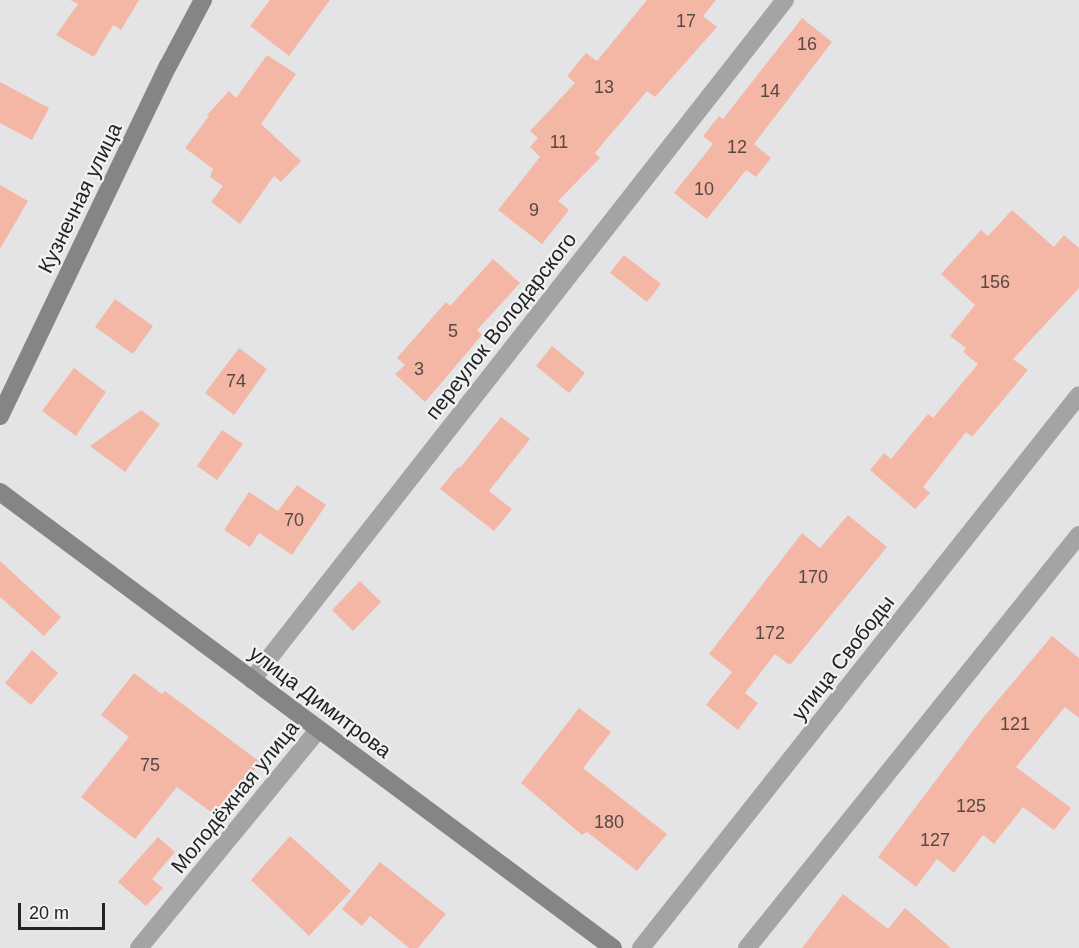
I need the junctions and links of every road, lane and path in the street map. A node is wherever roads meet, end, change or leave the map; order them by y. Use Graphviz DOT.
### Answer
graph roads {
  1 [pos="203,0"];
  2 [pos="786,0"];
  3 [pos="1079,395"];
  4 [pos="0,416"];
  5 [pos="0,492"];
  6 [pos="1079,535"];
  7 [pos="252,680"];
  8 [pos="319,729"];
  9 [pos="139,948"];
  10 [pos="613,948"];
  11 [pos="641,948"];
  12 [pos="747,948"];
  1 -- 4 [label="main road, Кузнечная улица"];
  2 -- 7 [label="street, переулок Володарского"];
  3 -- 11 [label="street, улица Свободы"];
  5 -- 7 [label="main road, улица Димитрова"];
  6 -- 12 [label="street"];
  7 -- 8 [label="main road, улица Димитрова"];
  8 -- 9 [label="street, Молодёжная улица"];
  8 -- 10 [label="main road, улица Димитрова"];
}
